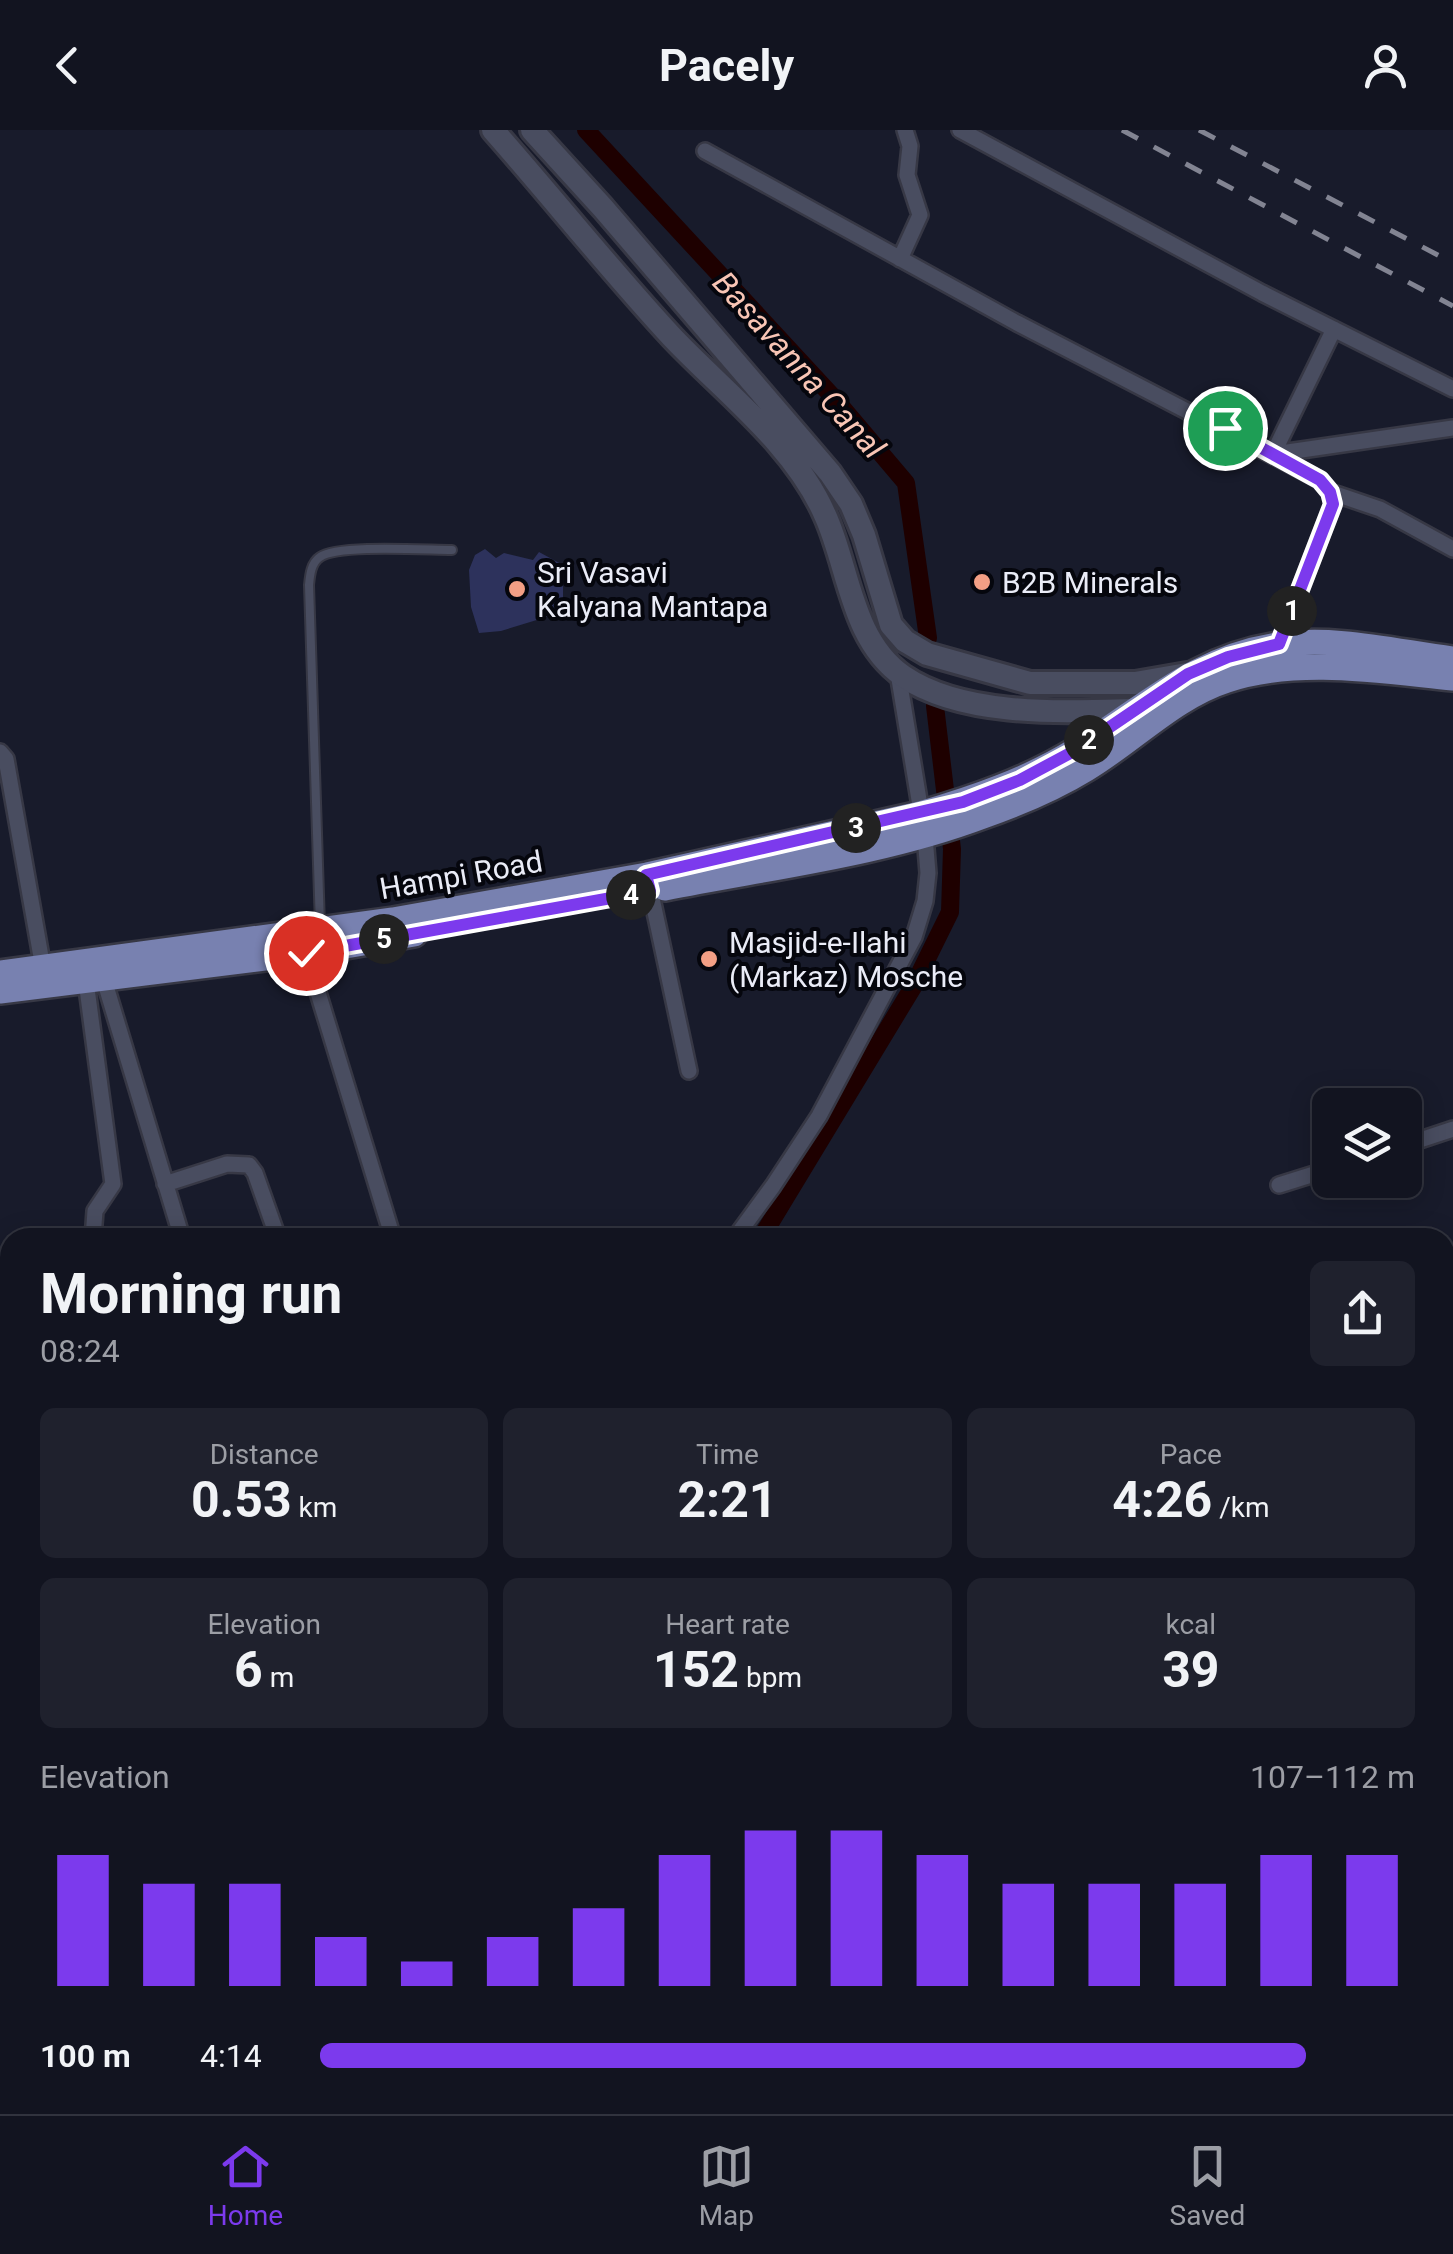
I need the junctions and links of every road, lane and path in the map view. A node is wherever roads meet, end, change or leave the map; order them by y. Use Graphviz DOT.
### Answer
graph roads {
  1 [pos="493,130"];
  2 [pos="532,130"];
  3 [pos="906,130"];
  4 [pos="960,130"];
  5 [pos="705,151"];
  6 [pos="900,258"];
  7 [pos="1334,329"];
  8 [pos="1453,389"];
  9 [pos="1453,428"];
  10 [pos="1273,454"];
  11 [pos="1330,492"];
  12 [pos="1453,549"];
  13 [pos="452,550"];
  14 [pos="1279,644"];
  15 [pos="1453,660"];
  16 [pos="898,673"];
  17 [pos="1188,674"];
  18 [pos="1453,678"];
  19 [pos="1133,710"];
  20 [pos="0,752"];
  21 [pos="965,812"];
  22 [pos="928,824"];
  23 [pos="648,883"];
  24 [pos="309,939"];
  25 [pos="42,968"];
  26 [pos="0,973"];
  27 [pos="96,974"];
  28 [pos="0,990"];
  29 [pos="690,1071"];
  30 [pos="1453,1129"];
  31 [pos="1422,1139"];
  32 [pos="1312,1175"];
  33 [pos="165,1184"];
  34 [pos="1279,1186"];
  35 [pos="94,1228"];
  36 [pos="179,1228"];
  37 [pos="274,1228"];
  38 [pos="390,1228"];
  39 [pos="742,1228"];
  1 -- 16 [label="main road"];
  2 -- 17 [label="main road"];
  3 -- 6 [label="street"];
  4 -- 7 [label="street"];
  5 -- 6 [label="street"];
  6 -- 10 [label="street"];
  7 -- 8 [label="street"];
  7 -- 10 [label="street"];
  9 -- 10 [label="street"];
  10 -- 11 [label="street"];
  11 -- 12 [label="street"];
  11 -- 14 [label="street"];
  13 -- 24 [label="lane"];
  14 -- 15 [label="main road"];
  14 -- 17 [label="main road"];
  16 -- 19 [label="main road"];
  16 -- 22 [label="street"];
  17 -- 19 [label="main road"];
  18 -- 21 [label="main road"];
  19 -- 21 [label="main road"];
  20 -- 25 [label="street"];
  21 -- 22 [label="main road, Hampi Road"];
  22 -- 23 [label="main road, Hampi Road"];
  22 -- 39 [label="street"];
  23 -- 24 [label="main road, Hampi Road"];
  23 -- 29 [label="street"];
  24 -- 27 [label="main road, Hampi Road"];
  24 -- 38 [label="street"];
  25 -- 26 [label="main road, Hampi Road"];
  25 -- 27 [label="main road, Hampi Road"];
  27 -- 28 [label="main road"];
  27 -- 33 [label="street"];
  27 -- 35 [label="street"];
  30 -- 31 [label="street"];
  32 -- 34 [label="street"];
  33 -- 36 [label="street"];
  33 -- 37 [label="street"];
}
